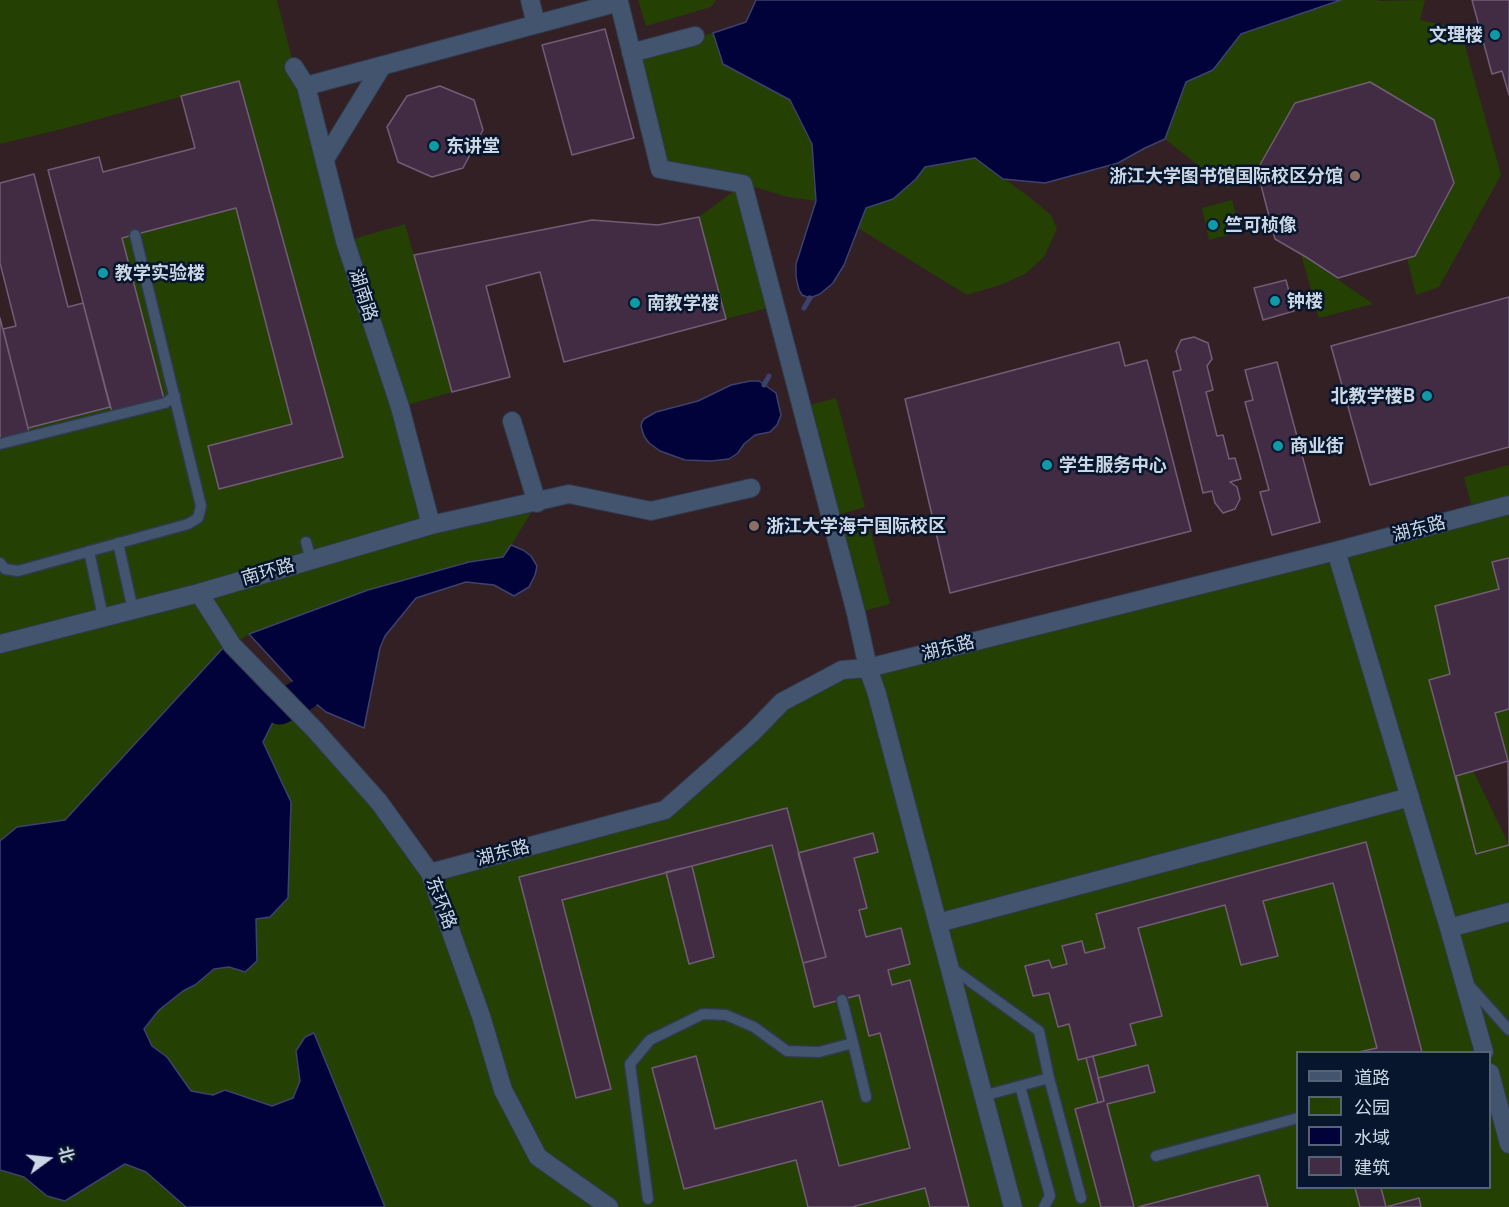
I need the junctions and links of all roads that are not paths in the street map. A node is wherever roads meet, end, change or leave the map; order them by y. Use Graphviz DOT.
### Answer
graph roads {
  1 [pos="530,0"];
  2 [pos="536,24"];
  3 [pos="695,36"];
  4 [pos="631,53"];
  5 [pos="382,66"];
  6 [pos="294,67"];
  7 [pos="306,86"];
  8 [pos="325,159"];
  9 [pos="135,235"];
  10 [pos="175,396"];
  11 [pos="512,421"];
  12 [pos="0,444"];
  13 [pos="751,488"];
  14 [pos="537,502"];
  15 [pos="1509,505"];
  16 [pos="431,525"];
  17 [pos="306,542"];
  18 [pos="118,543"];
  19 [pos="89,551"];
  20 [pos="1336,551"];
  21 [pos="311,560"];
  22 [pos="0,563"];
  23 [pos="199,593"];
  24 [pos="133,610"];
  25 [pos="103,617"];
  26 [pos="0,644"];
  27 [pos="868,668"];
  28 [pos="1410,797"];
  29 [pos="430,873"];
  30 [pos="1509,912"];
  31 [pos="938,923"];
  32 [pos="1449,928"];
  33 [pos="950,967"];
  34 [pos="1463,978"];
  35 [pos="842,1000"];
  36 [pos="1509,1030"];
  37 [pos="853,1043"];
  38 [pos="1483,1051"];
  39 [pos="1491,1076"];
  40 [pos="1049,1078"];
  41 [pos="1020,1086"];
  42 [pos="984,1096"];
  43 [pos="866,1098"];
  44 [pos="1505,1111"];
  45 [pos="1296,1119"];
  46 [pos="1509,1143"];
  47 [pos="1156,1156"];
  48 [pos="1081,1198"];
  49 [pos="648,1199"];
  50 [pos="609,1207"];
  51 [pos="1013,1207"];
  52 [pos="1044,1207"];
  1 -- 2 [label="street"];
  2 -- 4 [label="street"];
  2 -- 5 [label="street"];
  3 -- 4 [label="street"];
  4 -- 27 [label="street"];
  5 -- 7 [label="street"];
  5 -- 8 [label="street"];
  6 -- 7 [label="street, 湖南路"];
  7 -- 8 [label="street, 湖南路"];
  8 -- 16 [label="street, 湖南路"];
  9 -- 10 [label="lane"];
  10 -- 12 [label="lane"];
  10 -- 18 [label="lane"];
  11 -- 14 [label="street"];
  13 -- 14 [label="street, 南环路"];
  14 -- 16 [label="street, 南环路"];
  15 -- 20 [label="street, 湖东路"];
  16 -- 21 [label="street, 南环路"];
  17 -- 21 [label="lane"];
  18 -- 19 [label="lane"];
  18 -- 24 [label="lane"];
  19 -- 22 [label="lane"];
  19 -- 25 [label="lane"];
  20 -- 27 [label="street, 湖东路"];
  20 -- 28 [label="street"];
  21 -- 23 [label="street, 南环路"];
  23 -- 24 [label="street, 南环路"];
  23 -- 29 [label="street, 东环路"];
  24 -- 25 [label="street, 南环路"];
  25 -- 26 [label="street, 南环路"];
  27 -- 29 [label="street, 湖东路"];
  27 -- 31 [label="street"];
  28 -- 31 [label="street"];
  28 -- 32 [label="street"];
  29 -- 50 [label="street, 东环路"];
  30 -- 32 [label="street"];
  31 -- 33 [label="street"];
  32 -- 34 [label="street"];
  33 -- 40 [label="lane"];
  33 -- 42 [label="street"];
  34 -- 36 [label="lane"];
  34 -- 38 [label="street"];
  35 -- 37 [label="lane"];
  37 -- 43 [label="lane"];
  37 -- 49 [label="lane"];
  39 -- 44 [label="street"];
  40 -- 41 [label="lane"];
  40 -- 48 [label="lane"];
  41 -- 42 [label="lane"];
  41 -- 52 [label="lane"];
  42 -- 51 [label="street"];
  44 -- 46 [label="street"];
  45 -- 47 [label="lane"];
}
